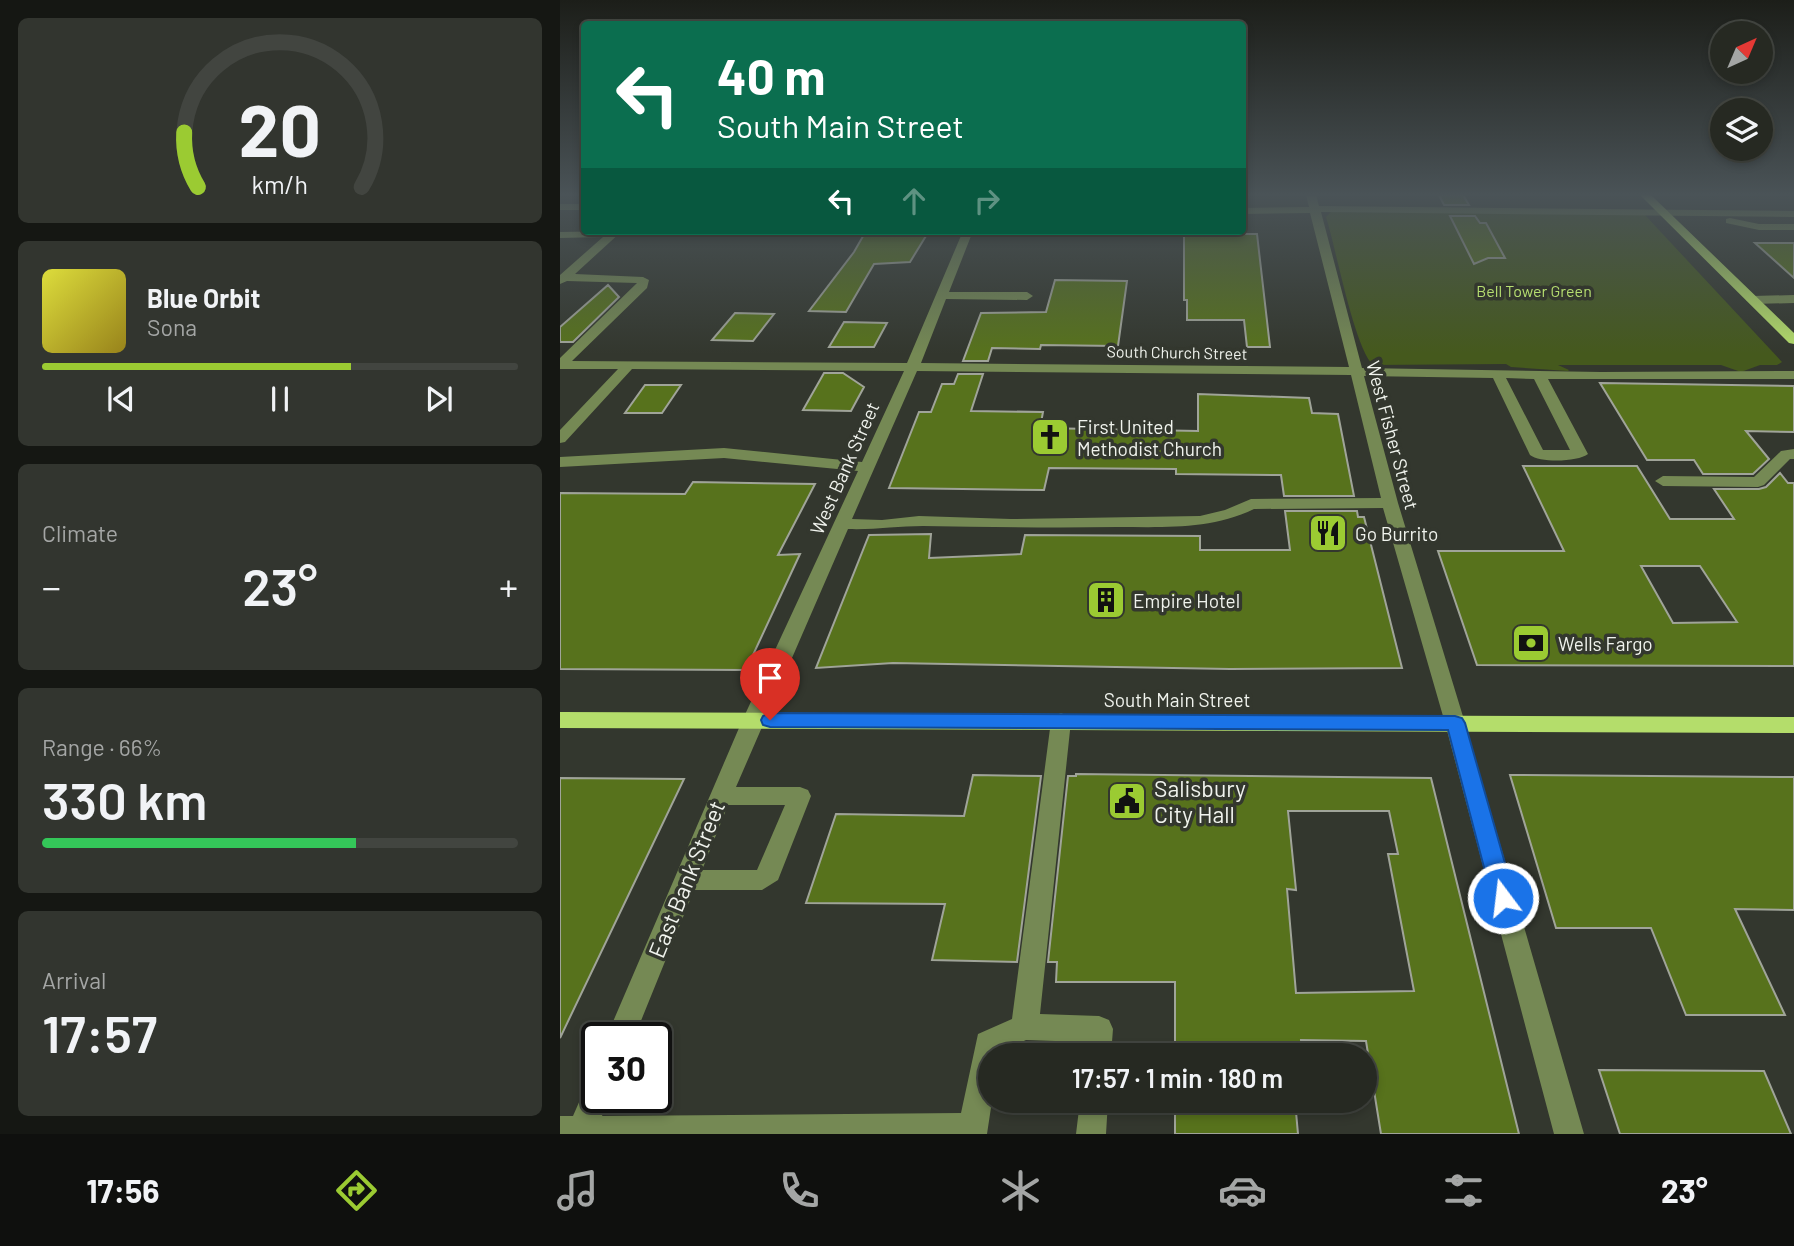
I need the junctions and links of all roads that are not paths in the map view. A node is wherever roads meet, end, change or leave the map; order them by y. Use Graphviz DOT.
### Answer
graph roads {
  1 [pos="598,248"];
  2 [pos="961,248"];
  3 [pos="1324,248"];
  4 [pos="1698,248"];
  5 [pos="562,279"];
  6 [pos="942,295"];
  7 [pos="1027,296"];
  8 [pos="1794,299"];
  9 [pos="1752,300"];
  10 [pos="1794,340"];
  11 [pos="560,365"];
  12 [pos="628,366"];
  13 [pos="912,368"];
  14 [pos="1356,372"];
  15 [pos="1498,375"];
  16 [pos="1538,375"];
  17 [pos="1794,375"];
  18 [pos="560,439"];
  19 [pos="1794,454"];
  20 [pos="560,462"];
  21 [pos="867,467"];
  22 [pos="1663,481"];
  23 [pos="1390,503"];
  24 [pos="841,524"];
  25 [pos="560,720"];
  26 [pos="752,720"];
  27 [pos="1061,722"];
  28 [pos="1455,723"];
  29 [pos="1794,725"];
  30 [pos="720,796"];
  31 [pos="685,880"];
  32 [pos="627,1022"];
  33 [pos="1025,1027"];
  34 [pos="1098,1043"];
  35 [pos="586,1113"];
  36 [pos="1093,1113"];
  37 [pos="973,1131"];
  38 [pos="574,1132"];
  39 [pos="1091,1134"];
  40 [pos="1569,1134"];
  1 -- 5 [label="street"];
  2 -- 6 [label="street, West Bank Street"];
  3 -- 14 [label="street, West Fisher Street"];
  4 -- 9 [label="main road"];
  5 -- 11 [label="street"];
  6 -- 7 [label="street"];
  6 -- 13 [label="street, West Bank Street"];
  8 -- 9 [label="street"];
  9 -- 10 [label="main road"];
  11 -- 12 [label="street, South Church Street"];
  12 -- 13 [label="street, South Church Street"];
  12 -- 18 [label="street"];
  13 -- 14 [label="street, South Church Street"];
  13 -- 21 [label="street, West Bank Street"];
  14 -- 15 [label="street, South Church Street"];
  14 -- 23 [label="street, West Fisher Street"];
  15 -- 16 [label="street, South Church Street"];
  15 -- 16 [label="street"];
  16 -- 17 [label="street, South Church Street"];
  19 -- 22 [label="street"];
  20 -- 21 [label="street"];
  21 -- 24 [label="street, West Bank Street"];
  23 -- 24 [label="street"];
  23 -- 28 [label="street, West Fisher Street"];
  24 -- 26 [label="street, West Bank Street"];
  25 -- 26 [label="main road, South Main Street"];
  26 -- 27 [label="main road, South Main Street"];
  26 -- 30 [label="street, East Bank Street"];
  27 -- 28 [label="main road, South Main Street"];
  27 -- 33 [label="street"];
  28 -- 29 [label="main road, South Main Street"];
  28 -- 40 [label="street, West Fisher Street"];
  30 -- 31 [label="street, East Bank Street"];
  30 -- 31 [label="street"];
  31 -- 32 [label="street, East Bank Street"];
  33 -- 34 [label="street"];
  33 -- 37 [label="street"];
  35 -- 38 [label="street"];
  36 -- 39 [label="street"];
  37 -- 38 [label="street"];
}
